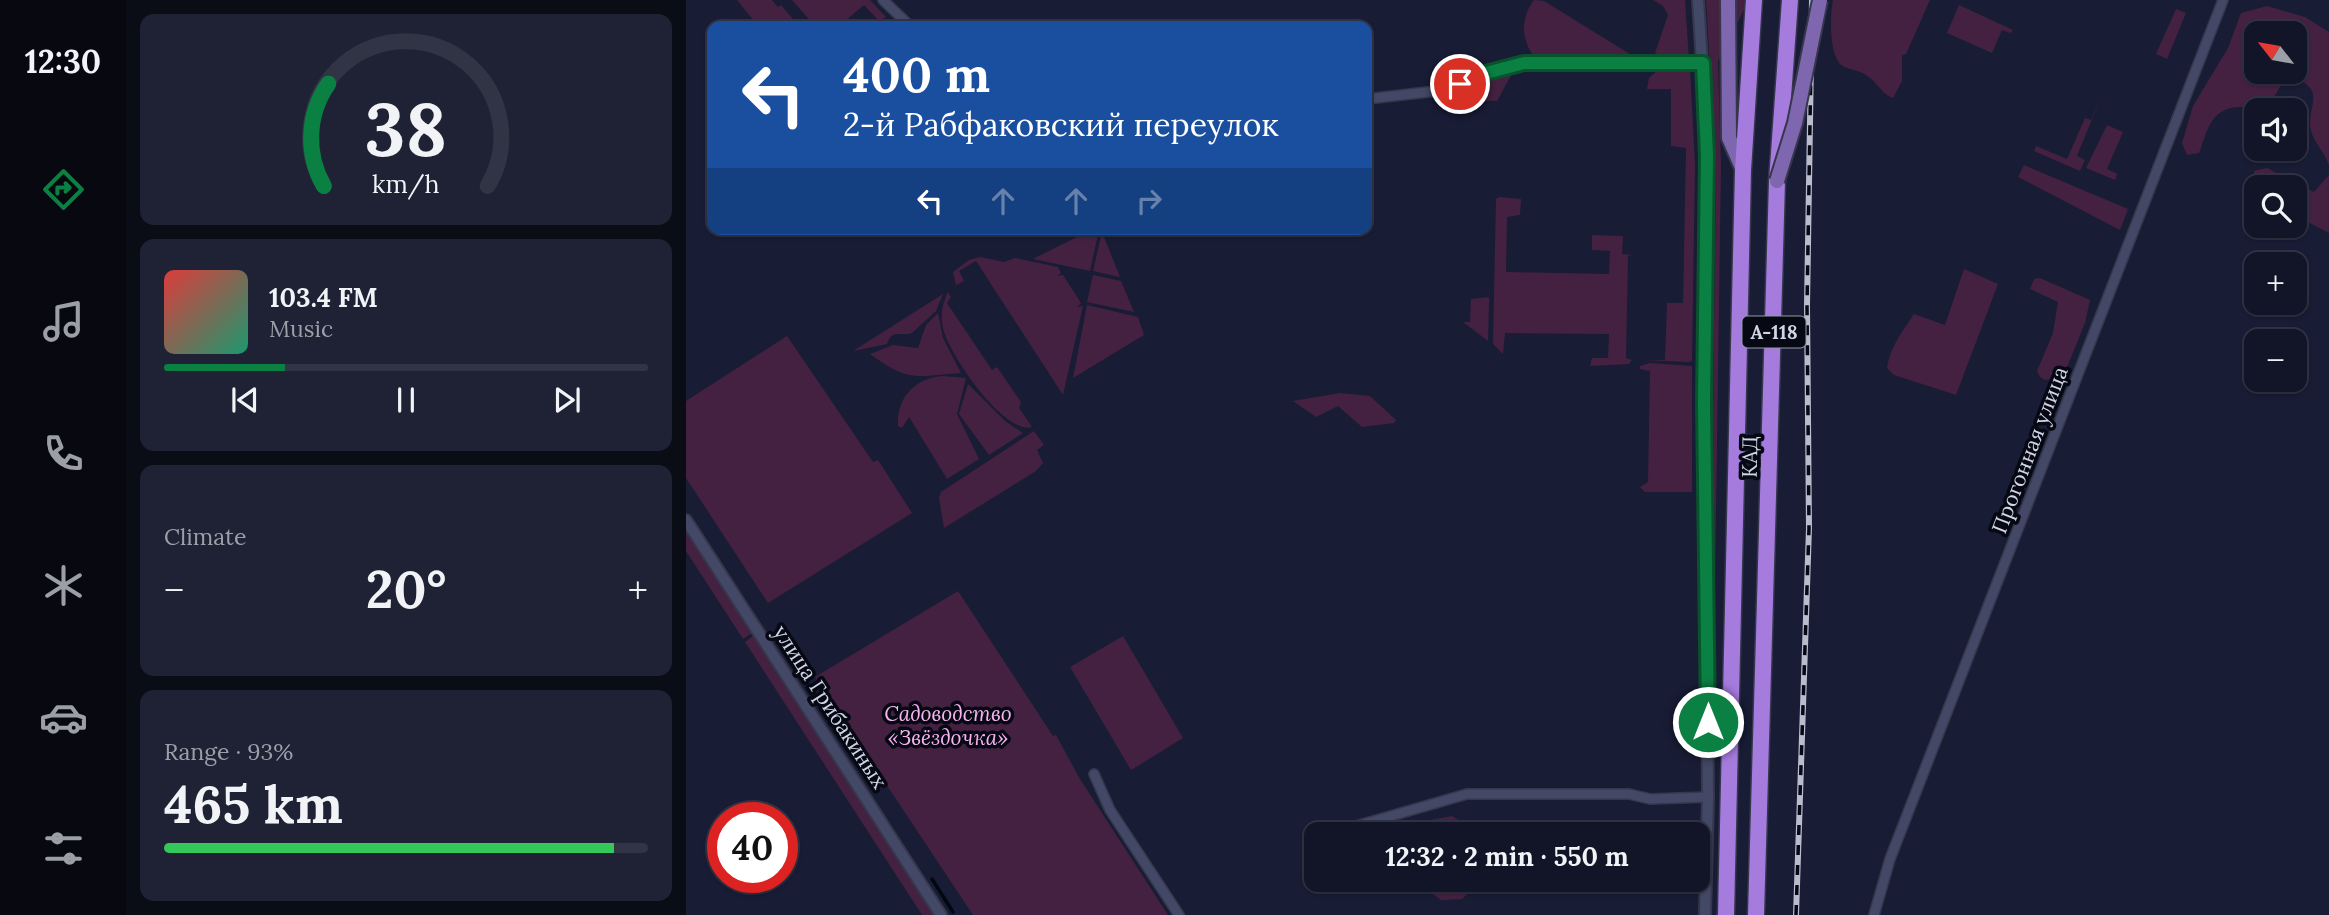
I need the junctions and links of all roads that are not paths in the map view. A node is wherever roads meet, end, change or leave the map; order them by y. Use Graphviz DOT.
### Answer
graph roads {
  1 [pos="883,0"];
  2 [pos="1698,0"];
  3 [pos="1728,0"];
  4 [pos="1754,0"];
  5 [pos="1790,0"];
  6 [pos="1820,0"];
  7 [pos="2222,0"];
  8 [pos="905,21"];
  9 [pos="1703,63"];
  10 [pos="1372,98"];
  11 [pos="1743,170"];
  12 [pos="1777,181"];
  13 [pos="686,520"];
  14 [pos="1094,774"];
  15 [pos="1708,797"];
  16 [pos="1370,822"];
  17 [pos="941,915"];
  18 [pos="1179,915"];
  19 [pos="1705,915"];
  20 [pos="1726,915"];
  21 [pos="1756,915"];
  22 [pos="1874,915"];
  1 -- 8 [label="street"];
  2 -- 9 [label="street"];
  3 -- 11 [label="main road"];
  4 -- 11 [label="highway, КАД / А-118"];
  5 -- 12 [label="highway, КАД / А-118, bridge"];
  6 -- 12 [label="main road, bridge"];
  7 -- 22 [label="street, Прогонная улица"];
  9 -- 10 [label="street"];
  9 -- 15 [label="street"];
  11 -- 20 [label="highway, КАД / А-118"];
  12 -- 21 [label="highway, КАД / А-118"];
  13 -- 17 [label="street, улица Грибакиных"];
  14 -- 18 [label="street"];
  15 -- 16 [label="street"];
  15 -- 19 [label="street"];
}
